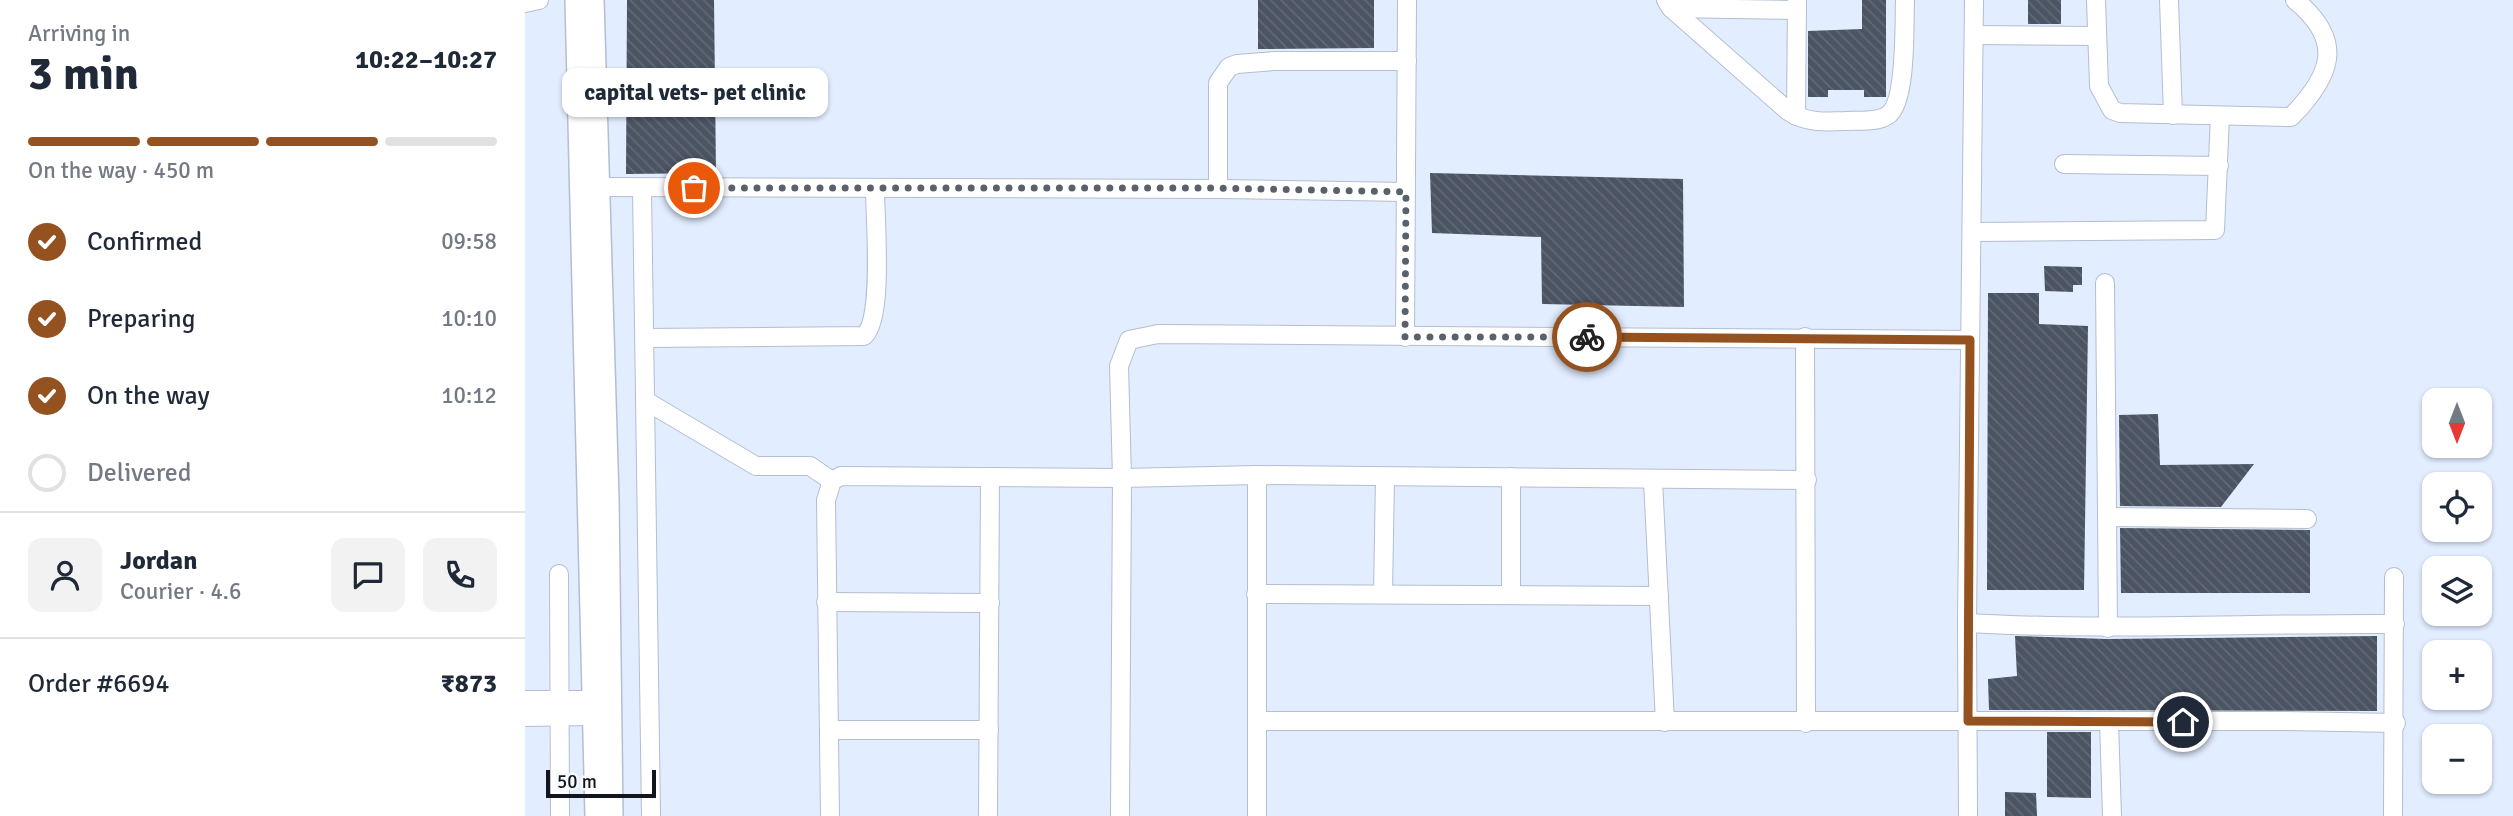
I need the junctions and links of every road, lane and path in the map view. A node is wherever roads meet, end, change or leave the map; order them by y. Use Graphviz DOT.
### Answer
graph roads {
  1 [pos="539,0"];
  2 [pos="576,0"];
  3 [pos="593,0"];
  4 [pos="1407,0"];
  5 [pos="1905,0"];
  6 [pos="1974,0"];
  7 [pos="2096,0"];
  8 [pos="2169,0"];
  9 [pos="2295,0"];
  10 [pos="525,3"];
  11 [pos="1669,4"];
  12 [pos="1797,5"];
  13 [pos="1974,35"];
  14 [pos="2097,36"];
  15 [pos="1407,61"];
  16 [pos="2173,115"];
  17 [pos="1796,116"];
  18 [pos="2220,116"];
  19 [pos="2064,164"];
  20 [pos="2219,166"];
  21 [pos="598,187"];
  22 [pos="642,188"];
  23 [pos="875,188"];
  24 [pos="1217,188"];
  25 [pos="1406,192"];
  26 [pos="1972,232"];
  27 [pos="2105,283"];
  28 [pos="1405,337"];
  29 [pos="1805,337"];
  30 [pos="645,338"];
  31 [pos="1970,340"];
  32 [pos="646,401"];
  33 [pos="1257,475"];
  34 [pos="990,477"];
  35 [pos="1385,477"];
  36 [pos="1511,477"];
  37 [pos="1122,478"];
  38 [pos="1653,480"];
  39 [pos="1807,480"];
  40 [pos="832,481"];
  41 [pos="2107,517"];
  42 [pos="2307,519"];
  43 [pos="559,574"];
  44 [pos="2394,577"];
  45 [pos="1256,594"];
  46 [pos="1383,594"];
  47 [pos="1511,595"];
  48 [pos="1659,596"];
  49 [pos="826,602"];
  50 [pos="990,603"];
  51 [pos="1966,623"];
  52 [pos="2395,624"];
  53 [pos="2108,628"];
  54 [pos="525,700"];
  55 [pos="593,708"];
  56 [pos="559,709"];
  57 [pos="525,717"];
  58 [pos="1257,721"];
  59 [pos="1968,721"];
  60 [pos="1665,722"];
  61 [pos="2109,722"];
  62 [pos="1806,723"];
  63 [pos="2396,723"];
  64 [pos="830,730"];
  65 [pos="989,730"];
  66 [pos="560,816"];
  67 [pos="596,816"];
  68 [pos="612,816"];
  69 [pos="651,816"];
  70 [pos="830,816"];
  71 [pos="988,816"];
  72 [pos="1120,816"];
  73 [pos="1257,816"];
  74 [pos="1968,816"];
  75 [pos="2112,816"];
  76 [pos="2393,816"];
  1 -- 10 [label="street"];
  2 -- 55 [label="street"];
  3 -- 21 [label="street"];
  4 -- 15 [label="street"];
  5 -- 17 [label="street"];
  6 -- 13 [label="street"];
  7 -- 14 [label="street"];
  8 -- 16 [label="street"];
  9 -- 18 [label="street"];
  11 -- 12 [label="street"];
  11 -- 17 [label="street"];
  12 -- 17 [label="street"];
  13 -- 14 [label="street"];
  13 -- 26 [label="street"];
  14 -- 16 [label="street"];
  15 -- 24 [label="street"];
  15 -- 25 [label="street"];
  16 -- 18 [label="street"];
  18 -- 20 [label="street"];
  19 -- 20 [label="street"];
  20 -- 26 [label="street"];
  21 -- 22 [label="street"];
  21 -- 68 [label="street"];
  22 -- 23 [label="street"];
  22 -- 30 [label="street"];
  23 -- 24 [label="street"];
  23 -- 30 [label="street"];
  24 -- 25 [label="street"];
  25 -- 28 [label="street"];
  26 -- 31 [label="street"];
  27 -- 41 [label="street"];
  28 -- 29 [label="street"];
  28 -- 37 [label="street"];
  29 -- 31 [label="street"];
  29 -- 39 [label="street"];
  30 -- 32 [label="street"];
  31 -- 51 [label="street"];
  32 -- 40 [label="street"];
  32 -- 69 [label="street"];
  33 -- 35 [label="street"];
  33 -- 37 [label="street"];
  33 -- 45 [label="street"];
  34 -- 37 [label="street"];
  34 -- 40 [label="street"];
  34 -- 50 [label="street"];
  35 -- 36 [label="street"];
  35 -- 46 [label="street"];
  36 -- 38 [label="street"];
  36 -- 47 [label="street"];
  37 -- 72 [label="street"];
  38 -- 39 [label="street"];
  38 -- 48 [label="street"];
  39 -- 62 [label="street"];
  40 -- 49 [label="street"];
  41 -- 42 [label="street"];
  41 -- 53 [label="street"];
  43 -- 56 [label="street"];
  44 -- 52 [label="street"];
  45 -- 46 [label="street"];
  45 -- 58 [label="street"];
  46 -- 47 [label="street"];
  47 -- 48 [label="street"];
  48 -- 60 [label="street"];
  49 -- 50 [label="street"];
  49 -- 64 [label="street"];
  50 -- 65 [label="street"];
  51 -- 53 [label="street"];
  51 -- 59 [label="street"];
  52 -- 53 [label="street"];
  52 -- 63 [label="street"];
  54 -- 56 [label="street"];
  55 -- 56 [label="street"];
  55 -- 67 [label="street"];
  56 -- 57 [label="street"];
  56 -- 66 [label="street"];
  58 -- 60 [label="street"];
  58 -- 73 [label="street"];
  59 -- 61 [label="street"];
  59 -- 62 [label="street"];
  59 -- 74 [label="street"];
  60 -- 62 [label="street"];
  61 -- 63 [label="street"];
  61 -- 75 [label="street"];
  63 -- 76 [label="street"];
  64 -- 65 [label="street"];
  64 -- 70 [label="street"];
  65 -- 71 [label="street"];
}
